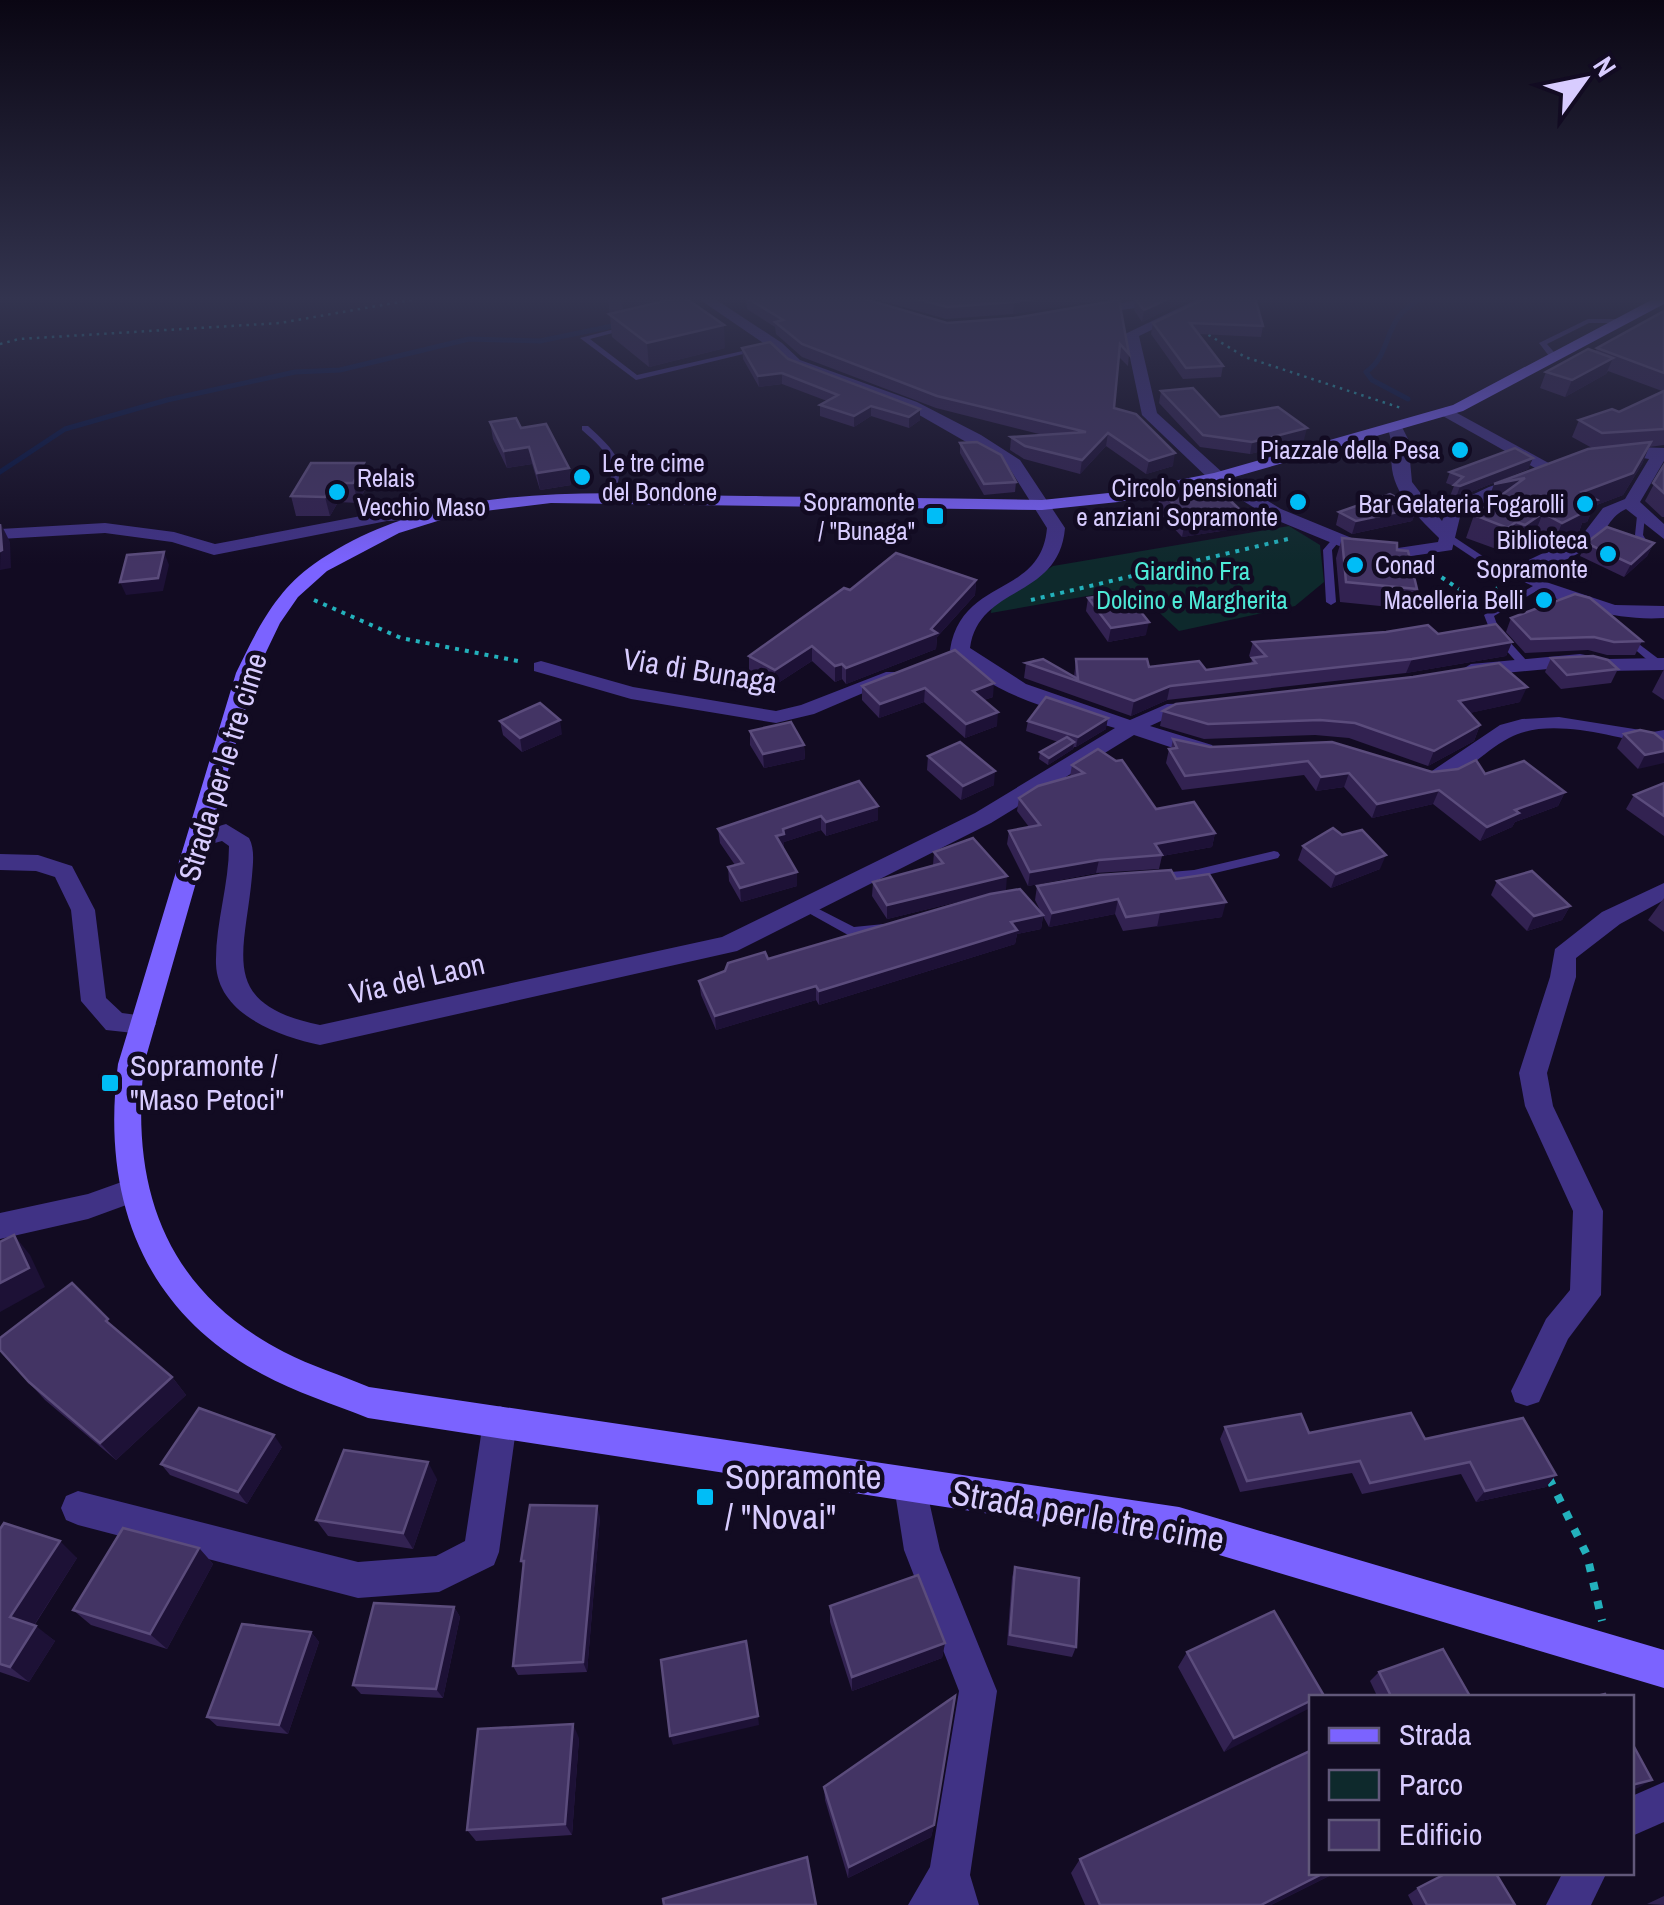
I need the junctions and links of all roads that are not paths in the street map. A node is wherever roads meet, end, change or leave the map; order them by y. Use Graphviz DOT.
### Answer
graph roads {
  1 [pos="850,386"];
  2 [pos="1144,386"];
  3 [pos="1499,386"];
  4 [pos="1446,412"];
  5 [pos="585,428"];
  6 [pos="1395,428"];
  7 [pos="1661,455"];
  8 [pos="1594,461"];
  9 [pos="1216,478"];
  10 [pos="608,498"];
  11 [pos="1042,505"];
  12 [pos="1636,509"];
  13 [pos="436,515"];
  14 [pos="0,534"];
  15 [pos="1664,534"];
  16 [pos="1334,537"];
  17 [pos="1448,537"];
  18 [pos="1647,548"];
  19 [pos="1514,574"];
  20 [pos="1540,586"];
  21 [pos="1331,602"];
  22 [pos="1587,605"];
  23 [pos="1664,612"];
  24 [pos="1522,663"];
  25 [pos="1660,663"];
  26 [pos="541,667"];
  27 [pos="908,670"];
  28 [pos="1448,674"];
  29 [pos="1223,704"];
  30 [pos="1132,727"];
  31 [pos="1664,736"];
  32 [pos="1222,750"];
  33 [pos="1414,776"];
  34 [pos="200,839"];
  35 [pos="1274,854"];
  36 [pos="0,862"];
  37 [pos="1136,878"];
  38 [pos="1664,891"];
  39 [pos="809,908"];
  40 [pos="897,926"];
  41 [pos="142,1024"];
  42 [pos="130,1191"];
  43 [pos="0,1226"];
  44 [pos="1527,1391"];
  45 [pos="500,1422"];
  46 [pos="912,1486"];
  47 [pos="78,1508"];
  48 [pos="1664,1669"];
  49 [pos="1664,1802"];
  50 [pos="1634,1815"];
  51 [pos="1585,1875"];
  52 [pos="946,1895"];
  53 [pos="1568,1905"];
  1 -- 11 [label="street"];
  2 -- 9 [label="street"];
  3 -- 4 [label="main road, Strada per le tre cime"];
  4 -- 6 [label="main road, Strada per le tre cime"];
  4 -- 17 [label="street"];
  5 -- 10 [label="lane"];
  6 -- 9 [label="main road, Strada per le tre cime"];
  6 -- 17 [label="street"];
  7 -- 8 [label="street"];
  7 -- 12 [label="street"];
  9 -- 11 [label="main road, Strada per le tre cime"];
  9 -- 16 [label="street"];
  10 -- 11 [label="main road, Strada per le tre cime"];
  10 -- 13 [label="main road, Strada per le tre cime"];
  11 -- 30 [label="street"];
  12 -- 15 [label="street"];
  12 -- 18 [label="lane"];
  12 -- 19 [label="street"];
  13 -- 14 [label="street"];
  13 -- 34 [label="main road, Strada per le tre cime"];
  16 -- 17 [label="street"];
  16 -- 21 [label="lane"];
  17 -- 19 [label="lane"];
  19 -- 20 [label="lane"];
  20 -- 22 [label="street"];
  20 -- 24 [label="lane"];
  22 -- 23 [label="street"];
  22 -- 25 [label="lane"];
  24 -- 25 [label="street"];
  24 -- 28 [label="street"];
  26 -- 27 [label="street, Via di Bunaga"];
  29 -- 30 [label="street, Via del Laon"];
  30 -- 32 [label="street"];
  30 -- 39 [label="street, Via del Laon"];
  31 -- 33 [label="street"];
  34 -- 39 [label="street, Via del Laon"];
  34 -- 41 [label="main road, Strada per le tre cime"];
  35 -- 37 [label="lane"];
  36 -- 41 [label="street"];
  38 -- 44 [label="street"];
  39 -- 40 [label="lane"];
  41 -- 42 [label="main road, Strada per le tre cime"];
  42 -- 43 [label="street"];
  42 -- 45 [label="main road, Strada per le tre cime"];
  45 -- 46 [label="main road, Strada per le tre cime"];
  45 -- 47 [label="street"];
  46 -- 48 [label="main road, Strada per le tre cime"];
  46 -- 52 [label="street"];
  49 -- 50 [label="street"];
  51 -- 53 [label="street"];
}
